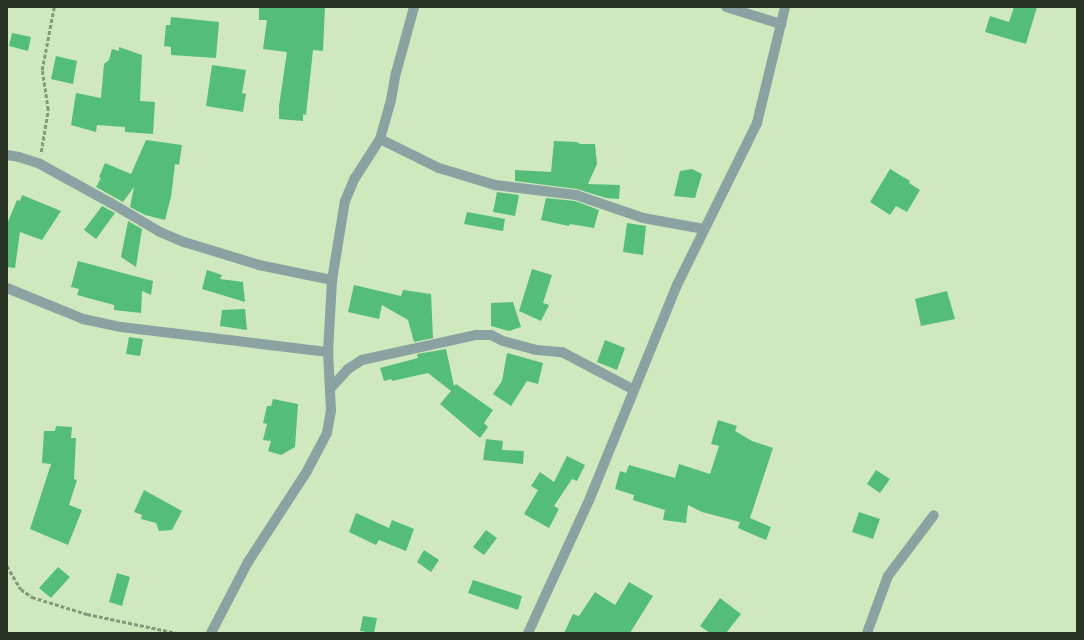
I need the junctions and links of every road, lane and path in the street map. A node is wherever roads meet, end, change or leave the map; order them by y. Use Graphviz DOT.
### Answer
graph roads {
  1 [pos="54,7"];
  2 [pos="414,7"];
  3 [pos="726,7"];
  4 [pos="785,7"];
  5 [pos="781,24"];
  6 [pos="380,139"];
  7 [pos="7,156"];
  8 [pos="40,164"];
  9 [pos="704,229"];
  10 [pos="332,280"];
  11 [pos="7,288"];
  12 [pos="328,352"];
  13 [pos="330,389"];
  14 [pos="634,390"];
  15 [pos="934,515"];
  16 [pos="7,566"];
  17 [pos="177,633"];
  18 [pos="211,633"];
  19 [pos="528,633"];
  20 [pos="867,633"];
  1 -- 8 [label="path"];
  2 -- 6 [label="street"];
  3 -- 5 [label="street"];
  4 -- 5 [label="street"];
  5 -- 9 [label="street"];
  6 -- 9 [label="street"];
  6 -- 10 [label="street"];
  7 -- 8 [label="street"];
  8 -- 10 [label="street"];
  9 -- 14 [label="street"];
  10 -- 12 [label="street"];
  11 -- 12 [label="street"];
  12 -- 13 [label="street"];
  13 -- 14 [label="street"];
  13 -- 18 [label="street"];
  14 -- 19 [label="street"];
  15 -- 20 [label="street"];
  16 -- 17 [label="path"];
}
